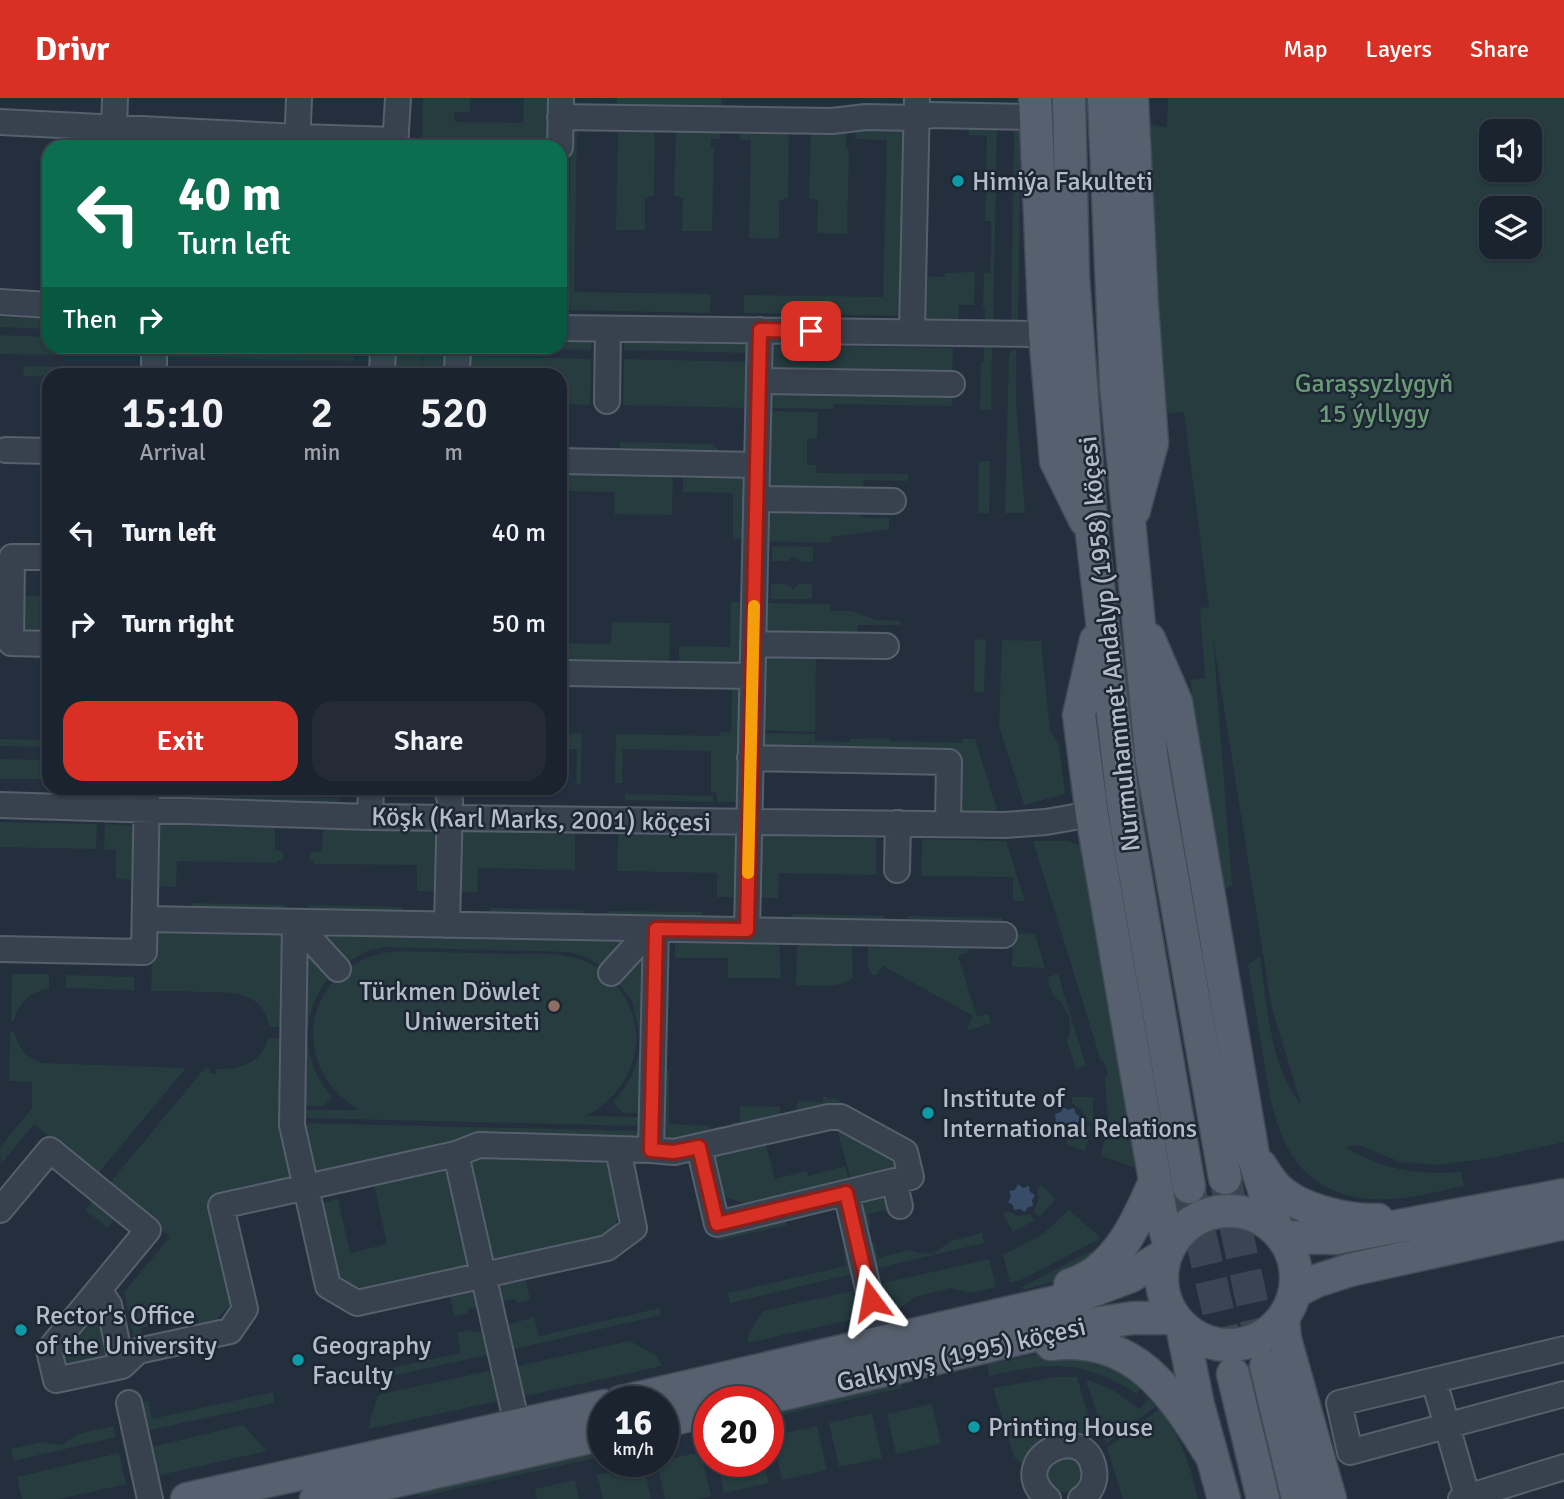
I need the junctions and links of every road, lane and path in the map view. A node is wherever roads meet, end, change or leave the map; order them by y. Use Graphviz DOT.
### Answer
graph roads {
  1 [pos="115,98"];
  2 [pos="299,98"];
  3 [pos="398,98"];
  4 [pos="856,98"];
  5 [pos="1069,98"];
  6 [pos="1104,98"];
  7 [pos="1132,98"];
  8 [pos="561,108"];
  9 [pos="917,108"];
  10 [pos="1035,108"];
  11 [pos="733,109"];
  12 [pos="832,121"];
  13 [pos="0,122"];
  14 [pos="114,128"];
  15 [pos="229,140"];
  16 [pos="298,140"];
  17 [pos="395,140"];
  18 [pos="560,140"];
  19 [pos="0,302"];
  20 [pos="42,305"];
  21 [pos="567,328"];
  22 [pos="608,328"];
  23 [pos="760,330"];
  24 [pos="912,332"];
  25 [pos="1045,334"];
  26 [pos="759,381"];
  27 [pos="952,384"];
  28 [pos="607,401"];
  29 [pos="6,450"];
  30 [pos="42,451"];
  31 [pos="567,461"];
  32 [pos="757,465"];
  33 [pos="756,499"];
  34 [pos="893,501"];
  35 [pos="1129,531"];
  36 [pos="1092,534"];
  37 [pos="42,557"];
  38 [pos="1136,609"];
  39 [pos="1102,615"];
  40 [pos="42,644"];
  41 [pos="753,644"];
  42 [pos="886,646"];
  43 [pos="567,673"];
  44 [pos="752,676"];
  45 [pos="750,758"];
  46 [pos="371,795"];
  47 [pos="449,795"];
  48 [pos="147,799"];
  49 [pos="0,805"];
  50 [pos="1124,809"];
  51 [pos="1091,815"];
  52 [pos="370,817"];
  53 [pos="449,817"];
  54 [pos="749,821"];
  55 [pos="898,823"];
  56 [pos="948,824"];
  57 [pos="897,870"];
  58 [pos="145,919"];
  59 [pos="295,922"];
  60 [pos="447,925"];
  61 [pos="656,929"];
  62 [pos="747,930"];
  63 [pos="1004,935"];
  64 [pos="0,949"];
  65 [pos="338,969"];
  66 [pos="611,973"];
  67 [pos="699,1147"];
  68 [pos="618,1149"];
  69 [pos="651,1150"];
  70 [pos="456,1154"];
  71 [pos="1253,1155"];
  72 [pos="1225,1178"];
  73 [pos="894,1181"];
  74 [pos="1155,1181"];
  75 [pos="1189,1187"];
  76 [pos="305,1188"];
  77 [pos="846,1193"];
  78 [pos="1564,1195"];
  79 [pos="900,1206"];
  80 [pos="1510,1207"];
  81 [pos="0,1210"];
  82 [pos="1564,1223"];
  83 [pos="1280,1233"];
  84 [pos="1168,1250"];
  85 [pos="484,1275"];
  86 [pos="99,1290"];
  87 [pos="1289,1305"];
  88 [pos="1178,1322"];
  89 [pos="968,1338"];
  90 [pos="881,1344"];
  91 [pos="1564,1349"];
  92 [pos="121,1366"];
  93 [pos="1266,1366"];
  94 [pos="1233,1374"];
  95 [pos="1434,1381"];
  96 [pos="679,1389"];
  97 [pos="784,1392"];
  98 [pos="1564,1394"];
  99 [pos="129,1403"];
  100 [pos="588,1409"];
  101 [pos="517,1425"];
  102 [pos="1447,1427"];
  103 [pos="588,1438"];
  104 [pos="1211,1455"];
  105 [pos="1564,1467"];
  106 [pos="397,1490"];
  107 [pos="1466,1498"];
  108 [pos="150,1499"];
  109 [pos="187,1499"];
  110 [pos="316,1499"];
  111 [pos="1048,1499"];
  112 [pos="1081,1499"];
  113 [pos="1224,1499"];
  114 [pos="1264,1499"];
  115 [pos="1298,1499"];
  116 [pos="1330,1499"];
  1 -- 14 [label="street"];
  2 -- 16 [label="street"];
  3 -- 17 [label="street"];
  4 -- 12 [label="street"];
  5 -- 36 [label="main road, Nurmuhammet Andalyp (1958) köçesi"];
  6 -- 35 [label="main road, Nurmuhammet Andalyp (1958) köçesi"];
  7 -- 35 [label="main road"];
  8 -- 11 [label="street"];
  8 -- 18 [label="street"];
  9 -- 10 [label="street"];
  9 -- 12 [label="street"];
  9 -- 24 [label="street"];
  10 -- 25 [label="main road"];
  11 -- 12 [label="street"];
  13 -- 14 [label="street"];
  14 -- 15 [label="street"];
  19 -- 20 [label="street"];
  21 -- 22 [label="street"];
  22 -- 23 [label="street"];
  22 -- 28 [label="street"];
  23 -- 24 [label="street"];
  23 -- 26 [label="street"];
  24 -- 25 [label="street"];
  25 -- 36 [label="main road"];
  26 -- 27 [label="street"];
  26 -- 32 [label="street"];
  29 -- 30 [label="street"];
  31 -- 32 [label="street"];
  32 -- 33 [label="street"];
  33 -- 34 [label="street"];
  33 -- 41 [label="street"];
  35 -- 38 [label="main road, Nurmuhammet Andalyp (1958) köçesi"];
  36 -- 39 [label="main road, Nurmuhammet Andalyp (1958) köçesi"];
  37 -- 40 [label="street"];
  38 -- 71 [label="main road"];
  38 -- 72 [label="main road, Nurmuhammet Andalyp (1958) köçesi"];
  39 -- 50 [label="main road, Nurmuhammet Andalyp (1958) köçesi"];
  39 -- 51 [label="main road"];
  41 -- 42 [label="street"];
  41 -- 44 [label="street"];
  43 -- 44 [label="street"];
  44 -- 45 [label="street"];
  45 -- 54 [label="street"];
  45 -- 56 [label="street"];
  46 -- 52 [label="street"];
  47 -- 53 [label="street"];
  48 -- 49 [label="street, Köşk (Karl Marks, 2001) köçesi"];
  48 -- 52 [label="street, Köşk (Karl Marks, 2001) köçesi"];
  48 -- 58 [label="street"];
  50 -- 51 [label="street, Köşk (Karl Marks, 2001) köçesi"];
  50 -- 75 [label="main road, Nurmuhammet Andalyp (1958) köçesi"];
  51 -- 56 [label="street, Köşk (Karl Marks, 2001) köçesi"];
  51 -- 74 [label="main road"];
  52 -- 53 [label="street, Köşk (Karl Marks, 2001) köçesi"];
  53 -- 54 [label="street, Köşk (Karl Marks, 2001) köçesi"];
  53 -- 60 [label="street"];
  54 -- 55 [label="street, Köşk (Karl Marks, 2001) köçesi"];
  54 -- 62 [label="street"];
  55 -- 56 [label="street, Köşk (Karl Marks, 2001) köçesi"];
  55 -- 57 [label="street"];
  58 -- 59 [label="street"];
  58 -- 64 [label="street"];
  59 -- 60 [label="street"];
  59 -- 65 [label="street"];
  59 -- 76 [label="street"];
  60 -- 61 [label="street"];
  61 -- 62 [label="street"];
  61 -- 66 [label="street"];
  61 -- 69 [label="street"];
  62 -- 63 [label="street"];
  67 -- 69 [label="street"];
  67 -- 73 [label="street"];
  67 -- 77 [label="street"];
  68 -- 69 [label="street"];
  68 -- 70 [label="street"];
  68 -- 85 [label="street"];
  70 -- 76 [label="street"];
  70 -- 85 [label="street"];
  71 -- 80 [label="main road"];
  71 -- 83 [label="main road"];
  73 -- 77 [label="street"];
  73 -- 79 [label="street"];
  74 -- 84 [label="main road"];
  74 -- 89 [label="main road"];
  76 -- 85 [label="street"];
  76 -- 92 [label="street"];
  77 -- 90 [label="street"];
  78 -- 80 [label="main road"];
  80 -- 83 [label="main road"];
  81 -- 86 [label="street"];
  82 -- 87 [label="main road"];
  83 -- 84 [label="main road"];
  83 -- 87 [label="main road"];
  84 -- 88 [label="main road"];
  84 -- 89 [label="main road, Galkynyş (1995) köçesi"];
  85 -- 101 [label="street"];
  86 -- 92 [label="street"];
  86 -- 92 [label="street"];
  87 -- 88 [label="main road"];
  87 -- 116 [label="main road"];
  88 -- 89 [label="main road, Galkynyş (1995) köçesi"];
  88 -- 104 [label="main road"];
  89 -- 90 [label="main road, Galkynyş (1995) köçesi"];
  89 -- 97 [label="main road, Galkynyş (1995) köçesi"];
  89 -- 104 [label="main road"];
  90 -- 96 [label="main road, Galkynyş (1995) köçesi"];
  91 -- 95 [label="street"];
  93 -- 115 [label="main road"];
  94 -- 114 [label="main road"];
  95 -- 102 [label="street"];
  95 -- 102 [label="street"];
  98 -- 102 [label="street"];
  99 -- 108 [label="street"];
  100 -- 101 [label="main road"];
  101 -- 109 [label="main road"];
  102 -- 107 [label="street"];
  103 -- 106 [label="main road"];
  104 -- 113 [label="main road"];
  105 -- 107 [label="street"];
  106 -- 110 [label="main road"];
  111 -- 112 [label="street"];
}
